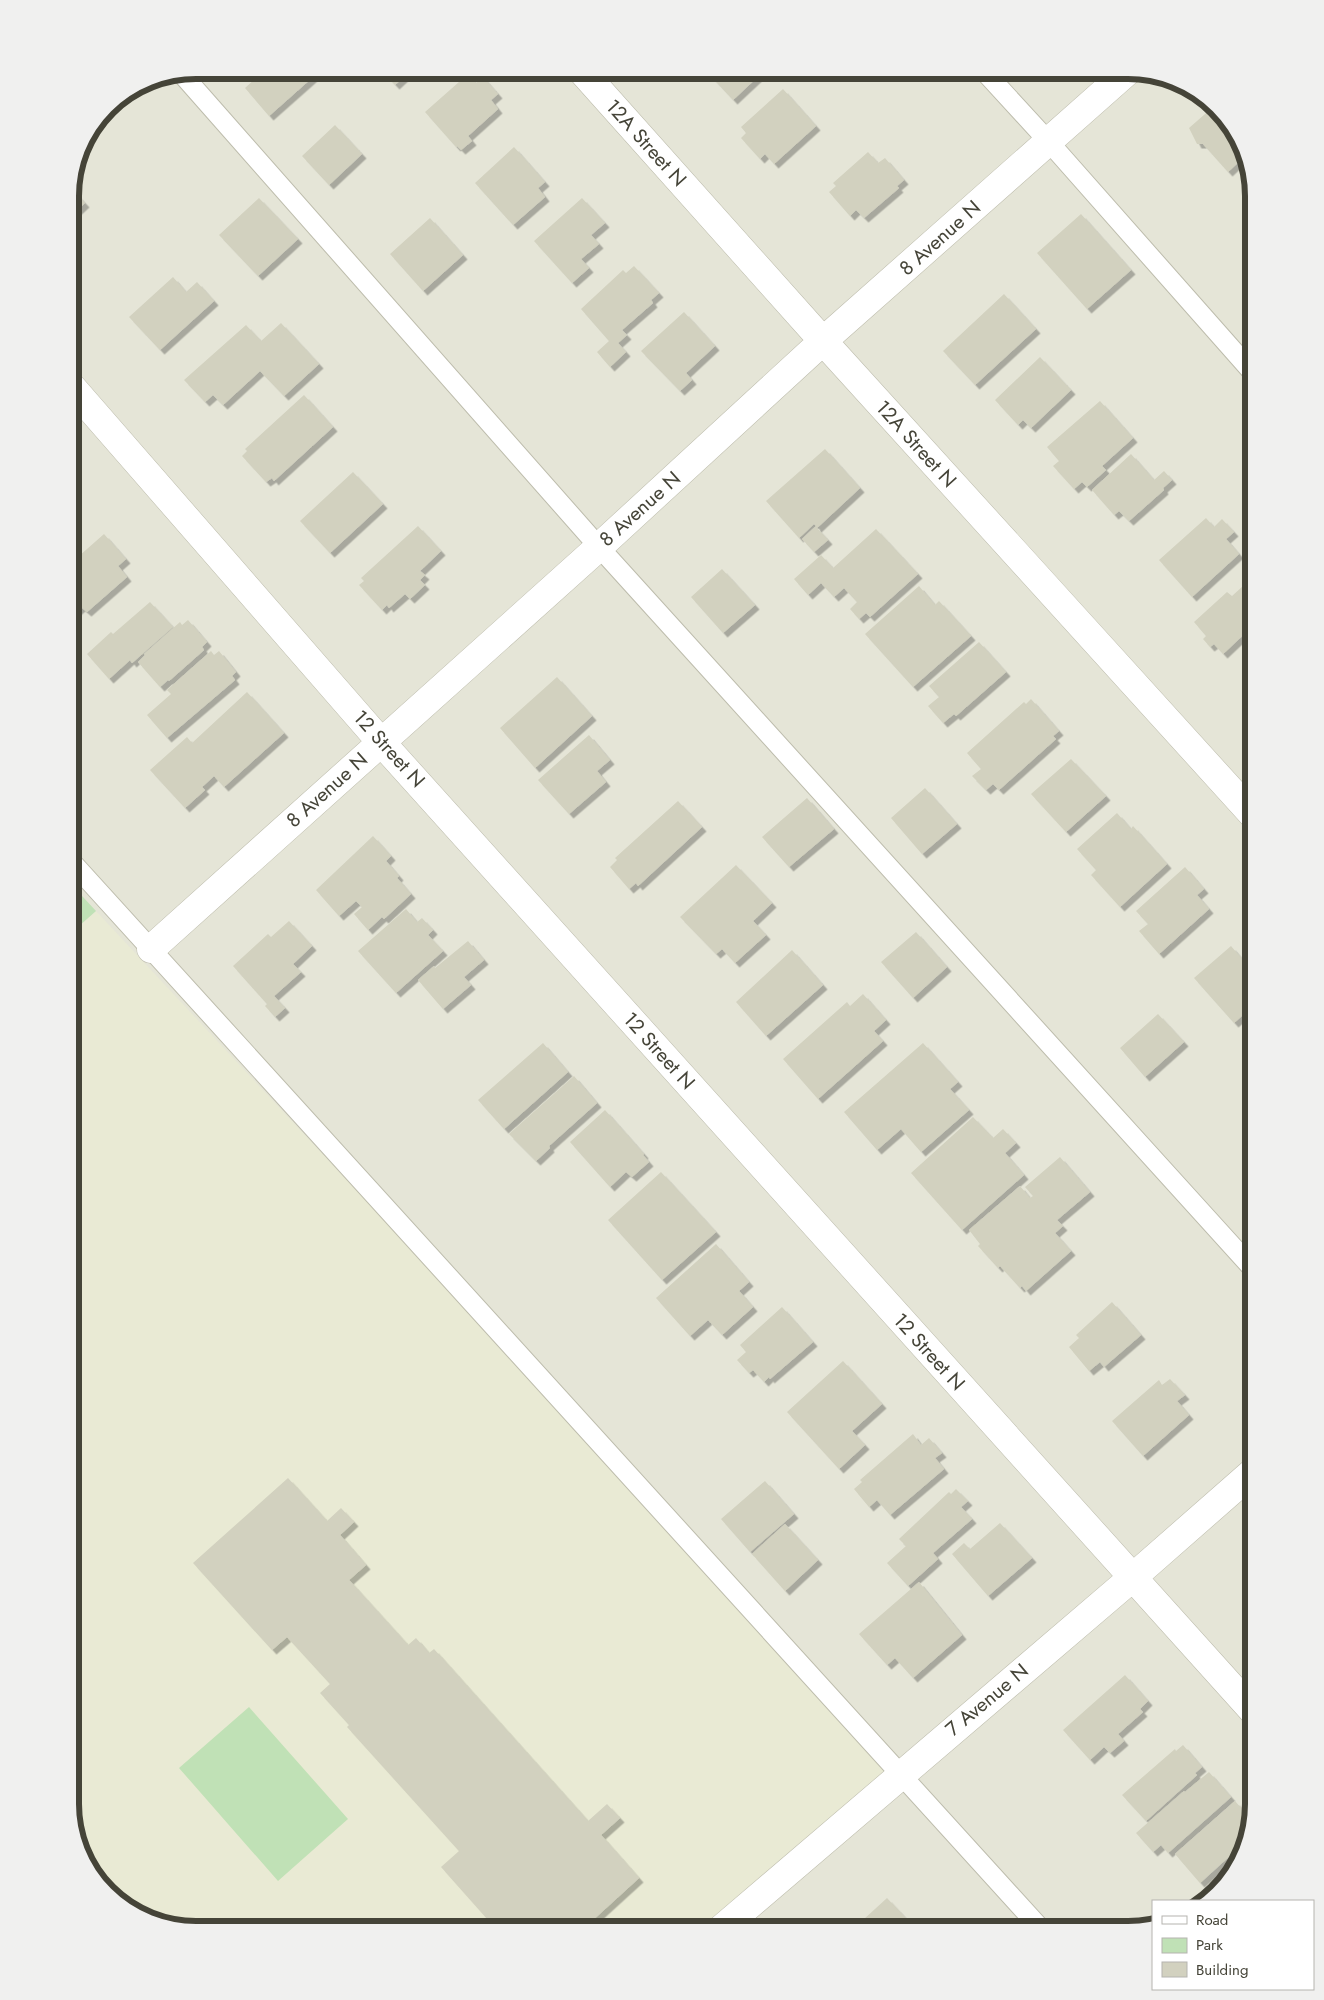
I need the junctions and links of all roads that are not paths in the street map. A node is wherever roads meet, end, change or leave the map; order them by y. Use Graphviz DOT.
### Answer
graph roads {
  1 [pos="589,79"];
  2 [pos="991,79"];
  3 [pos="1119,79"];
  4 [pos="187,80"];
  5 [pos="1049,142"];
  6 [pos="823,341"];
  7 [pos="1245,364"];
  8 [pos="79,395"];
  9 [pos="599,546"];
  10 [pos="381,742"];
  11 [pos="1245,806"];
  12 [pos="79,870"];
  13 [pos="151,949"];
  14 [pos="1245,1260"];
  15 [pos="1245,1478"];
  16 [pos="1132,1578"];
  17 [pos="1245,1702"];
  18 [pos="901,1774"];
  19 [pos="730,1921"];
  20 [pos="1034,1921"];
  1 -- 6 [label="street, 12A Street N"];
  2 -- 5 [label="lane"];
  3 -- 5 [label="street, 8 Avenue N"];
  4 -- 9 [label="lane"];
  5 -- 6 [label="street, 8 Avenue N"];
  5 -- 7 [label="lane"];
  6 -- 9 [label="street, 8 Avenue N"];
  6 -- 11 [label="street, 12A Street N"];
  8 -- 10 [label="street, 12 Street N"];
  9 -- 10 [label="street, 8 Avenue N"];
  9 -- 14 [label="lane"];
  10 -- 13 [label="street, 8 Avenue N"];
  10 -- 16 [label="street, 12 Street N"];
  12 -- 13 [label="lane"];
  13 -- 18 [label="lane"];
  15 -- 16 [label="street, 7 Avenue N"];
  16 -- 17 [label="street, 12 Street N"];
  16 -- 18 [label="street, 7 Avenue N"];
  18 -- 19 [label="street, 7 Avenue N"];
  18 -- 20 [label="lane"];
}
